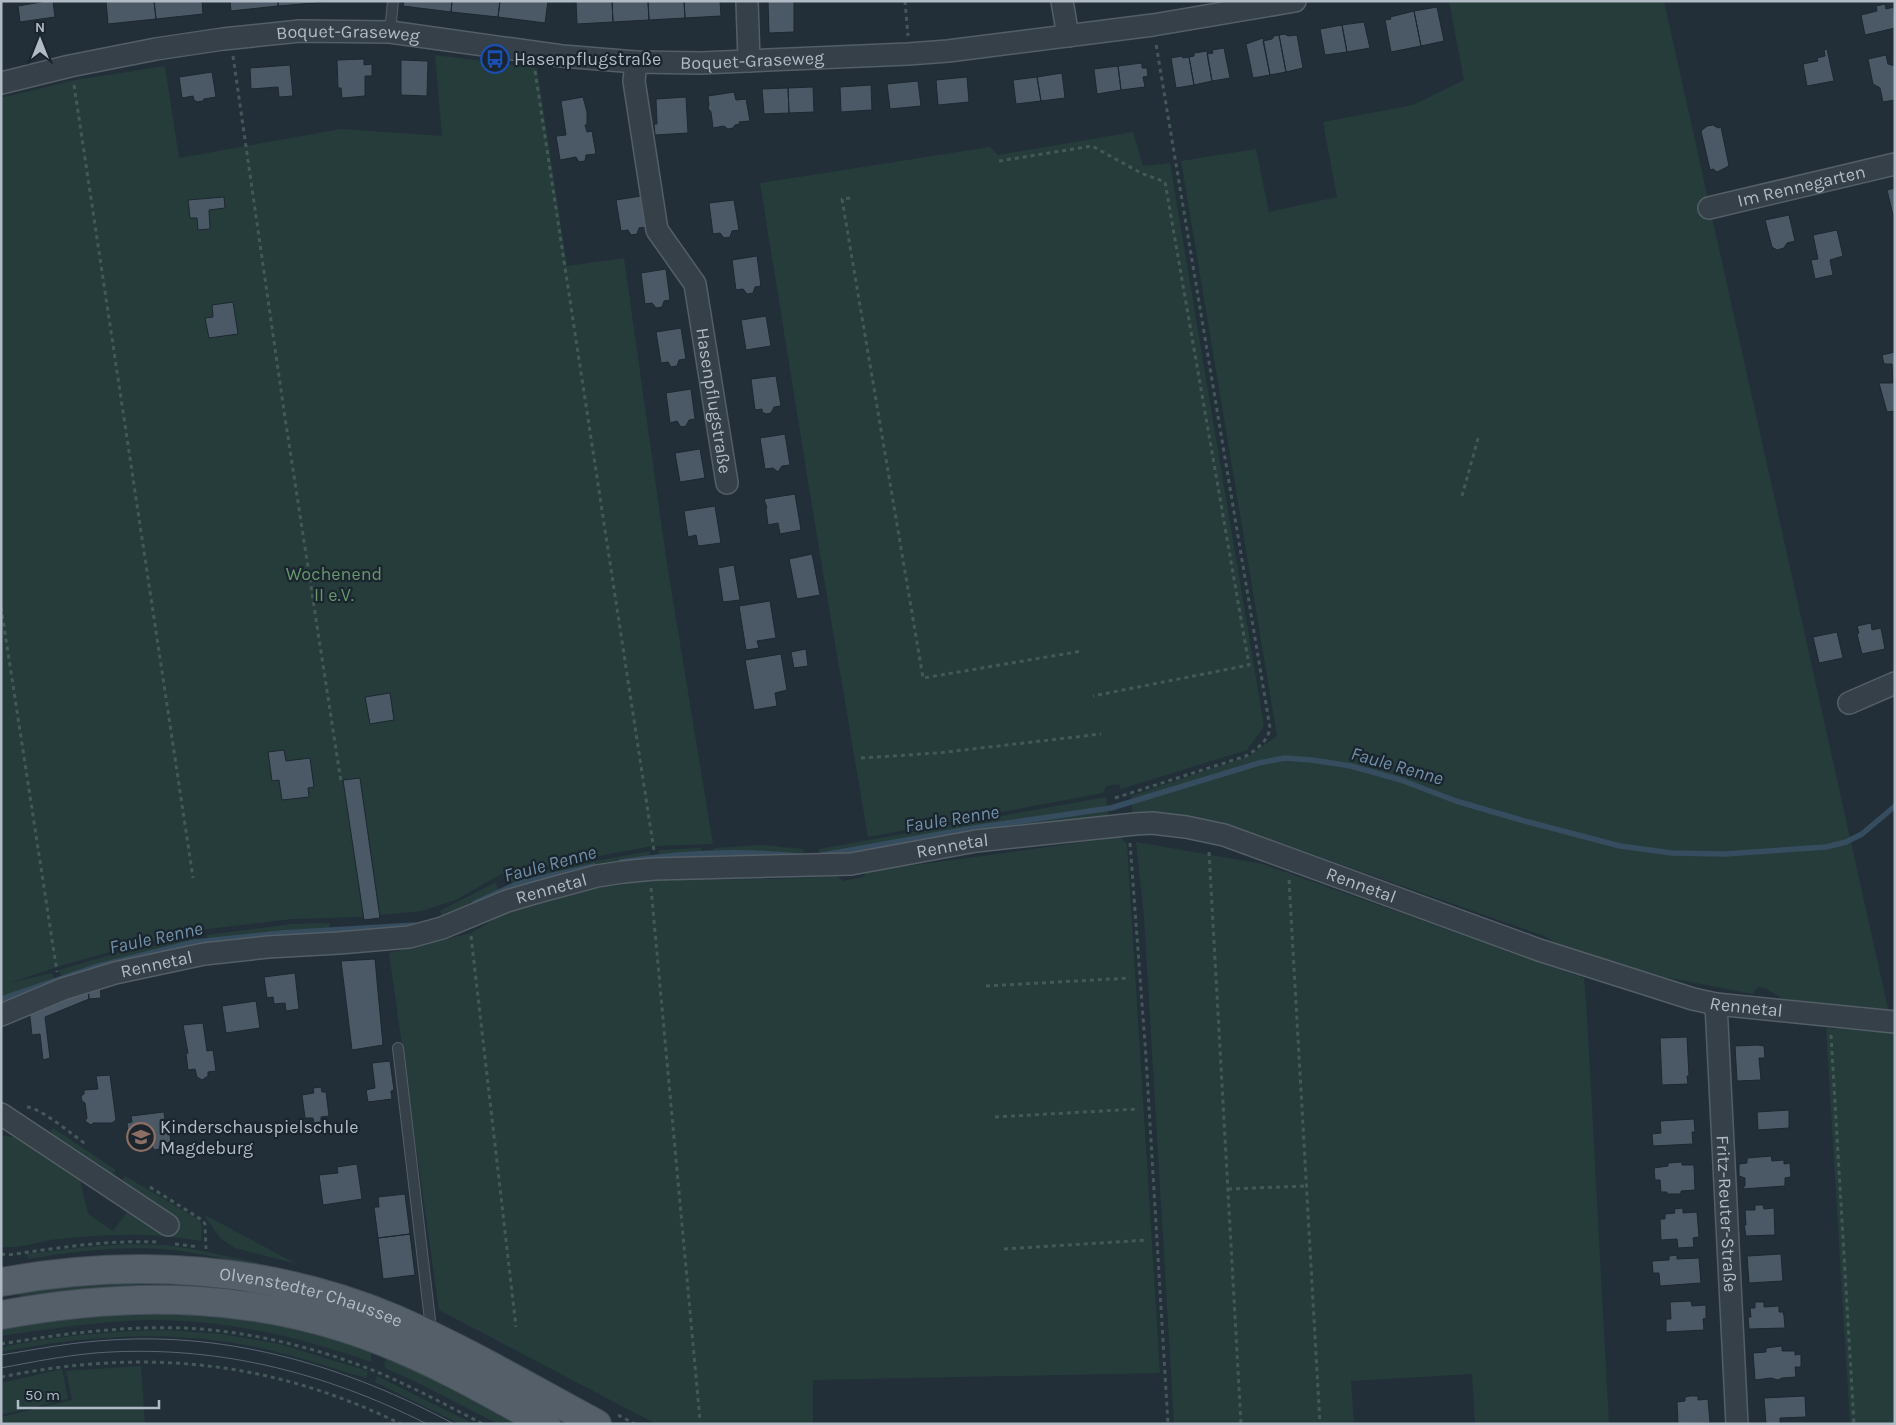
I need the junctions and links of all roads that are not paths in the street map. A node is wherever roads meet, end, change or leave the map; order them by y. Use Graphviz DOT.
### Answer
graph roads {
  1 [pos="392,1"];
  2 [pos="747,1"];
  3 [pos="1062,1"];
  4 [pos="1295,1"];
  5 [pos="390,32"];
  6 [pos="1068,36"];
  7 [pos="749,61"];
  8 [pos="636,62"];
  9 [pos="1,83"];
  10 [pos="1895,164"];
  11 [pos="1709,208"];
  12 [pos="727,483"];
  13 [pos="1895,683"];
  14 [pos="1849,703"];
  15 [pos="1716,1004"];
  16 [pos="1,1015"];
  17 [pos="1895,1022"];
  18 [pos="398,1048"];
  19 [pos="1,1114"];
  20 [pos="168,1225"];
  21 [pos="1,1282"];
  22 [pos="1,1315"];
  23 [pos="423,1332"];
  24 [pos="546,1424"];
  25 [pos="597,1424"];
  26 [pos="1738,1424"];
  1 -- 5 [label="lane"];
  2 -- 7 [label="street"];
  3 -- 6 [label="street"];
  4 -- 6 [label="street, Boquet-Graseweg"];
  5 -- 8 [label="street, Boquet-Graseweg"];
  5 -- 9 [label="street, Boquet-Graseweg"];
  6 -- 7 [label="street, Boquet-Graseweg"];
  7 -- 8 [label="street, Boquet-Graseweg"];
  8 -- 12 [label="street, Hasenpflugstraße"];
  10 -- 11 [label="street, Im Rennegarten"];
  13 -- 14 [label="street"];
  15 -- 16 [label="street, Rennetal"];
  15 -- 17 [label="street, Rennetal"];
  15 -- 26 [label="street, Fritz-Reuter-Straße"];
  18 -- 23 [label="lane"];
  19 -- 20 [label="street"];
  21 -- 23 [label="main road, Olvenstedter Chaussee"];
  22 -- 24 [label="main road, Olvenstedter Chaussee"];
  23 -- 25 [label="main road, Olvenstedter Chaussee"];
}
